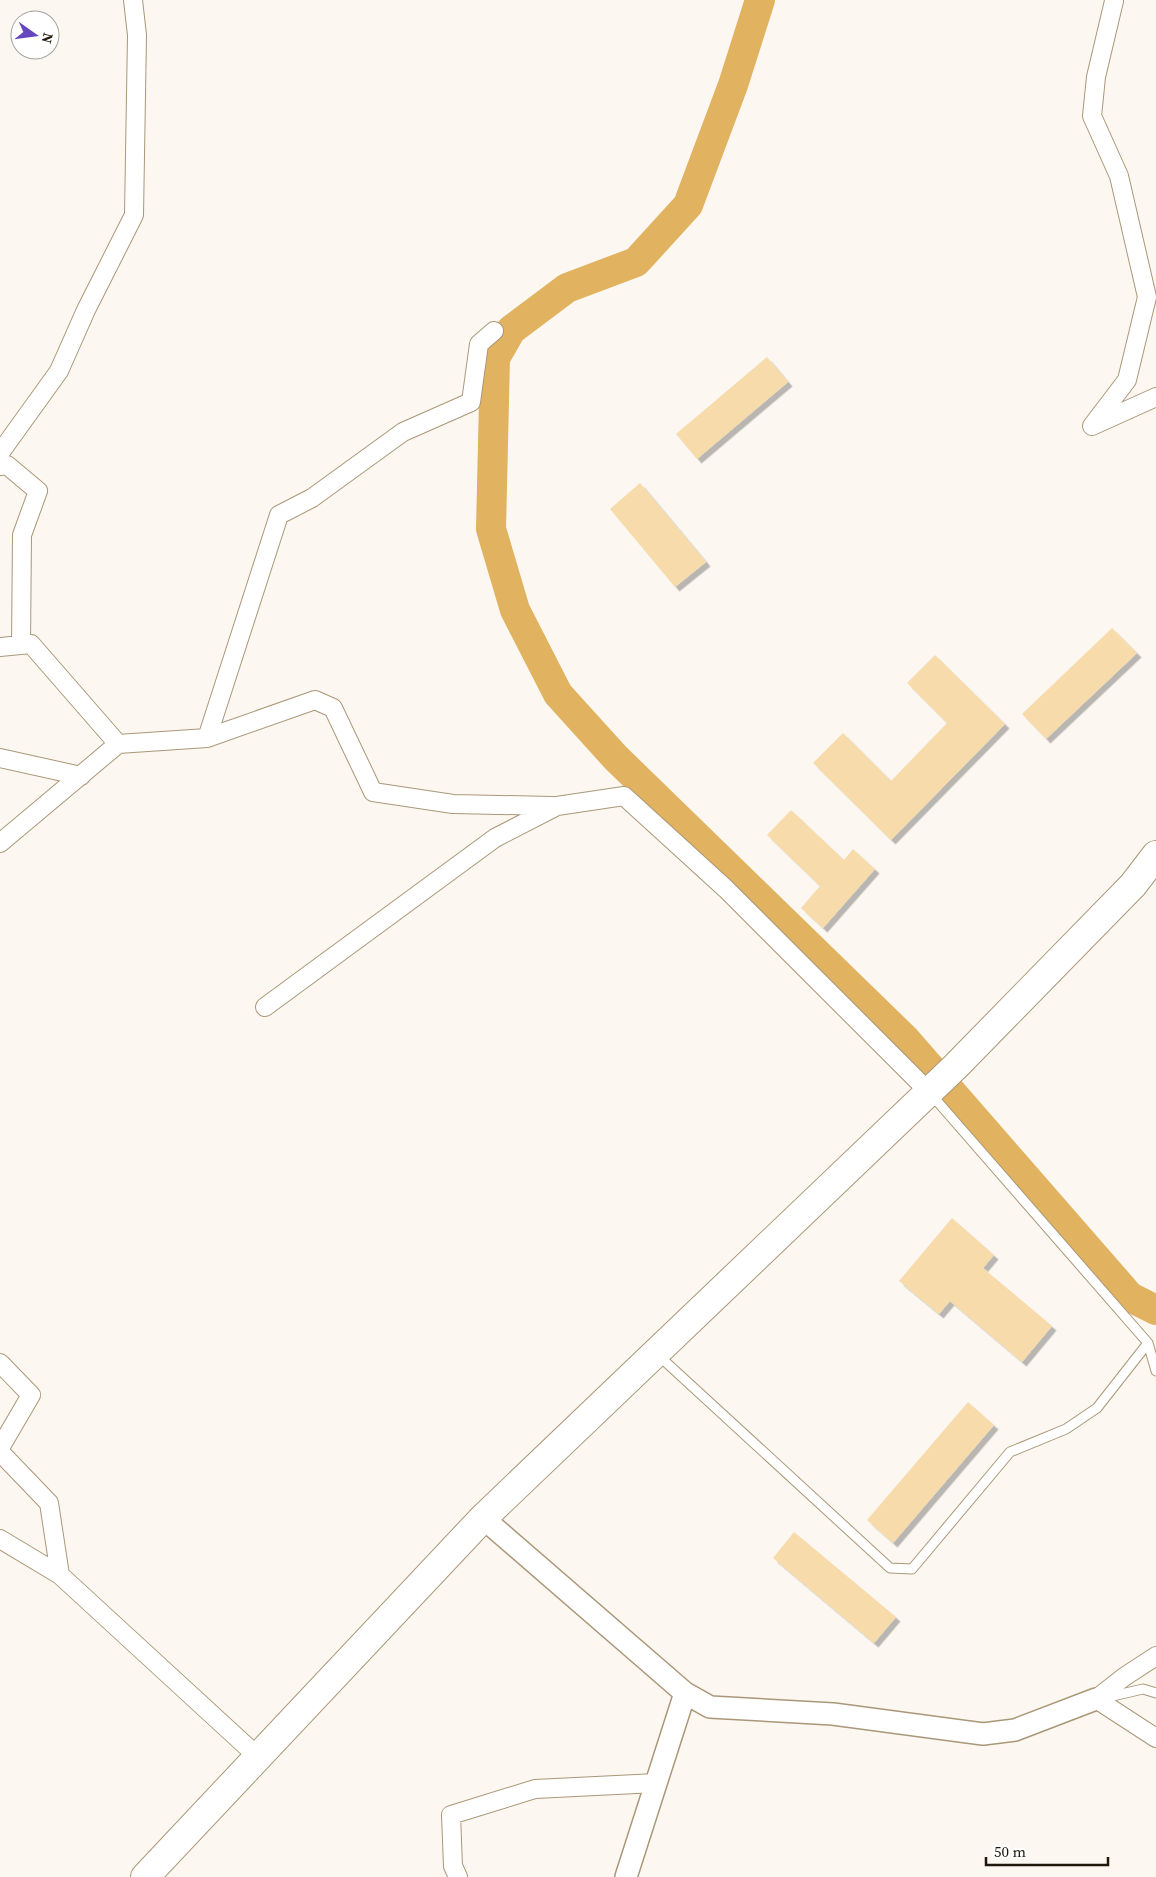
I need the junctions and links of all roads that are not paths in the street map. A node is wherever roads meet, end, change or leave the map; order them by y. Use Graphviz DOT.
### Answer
graph roads {
  1 [pos="133,0"];
  2 [pos="1114,1"];
  3 [pos="494,331"];
  4 [pos="1156,397"];
  5 [pos="0,453"];
  6 [pos="0,466"];
  7 [pos="20,645"];
  8 [pos="0,647"];
  9 [pos="207,738"];
  10 [pos="118,744"];
  11 [pos="0,758"];
  12 [pos="81,776"];
  13 [pos="557,806"];
  14 [pos="0,843"];
  15 [pos="1156,855"];
  16 [pos="266,1007"];
  17 [pos="929,1091"];
  18 [pos="1148,1343"];
  19 [pos="656,1352"];
  20 [pos="0,1364"];
  21 [pos="1156,1371"];
  22 [pos="0,1448"];
  23 [pos="0,1452"];
  24 [pos="483,1518"];
  25 [pos="0,1538"];
  26 [pos="60,1576"];
  27 [pos="1156,1656"];
  28 [pos="685,1693"];
  29 [pos="1156,1693"];
  30 [pos="1096,1699"];
  31 [pos="1156,1738"];
  32 [pos="257,1756"];
  33 [pos="657,1783"];
  34 [pos="145,1877"];
  35 [pos="458,1877"];
  36 [pos="626,1877"];
  1 -- 5 [label="street"];
  2 -- 4 [label="street"];
  3 -- 9 [label="street"];
  6 -- 7 [label="street"];
  7 -- 8 [label="street"];
  7 -- 10 [label="street"];
  9 -- 10 [label="street"];
  9 -- 13 [label="street"];
  10 -- 12 [label="street"];
  11 -- 12 [label="street"];
  12 -- 14 [label="street"];
  13 -- 16 [label="street"];
  13 -- 17 [label="street"];
  15 -- 17 [label="main road"];
  17 -- 18 [label="lane"];
  17 -- 19 [label="main road"];
  18 -- 19 [label="lane"];
  18 -- 21 [label="lane"];
  19 -- 24 [label="main road"];
  20 -- 22 [label="street"];
  23 -- 26 [label="street"];
  24 -- 28 [label="street"];
  24 -- 32 [label="main road"];
  25 -- 26 [label="street"];
  26 -- 32 [label="street"];
  27 -- 30 [label="street"];
  28 -- 30 [label="street"];
  28 -- 33 [label="street"];
  29 -- 30 [label="lane"];
  30 -- 31 [label="street"];
  32 -- 34 [label="main road"];
  33 -- 35 [label="street"];
  33 -- 36 [label="street"];
}
